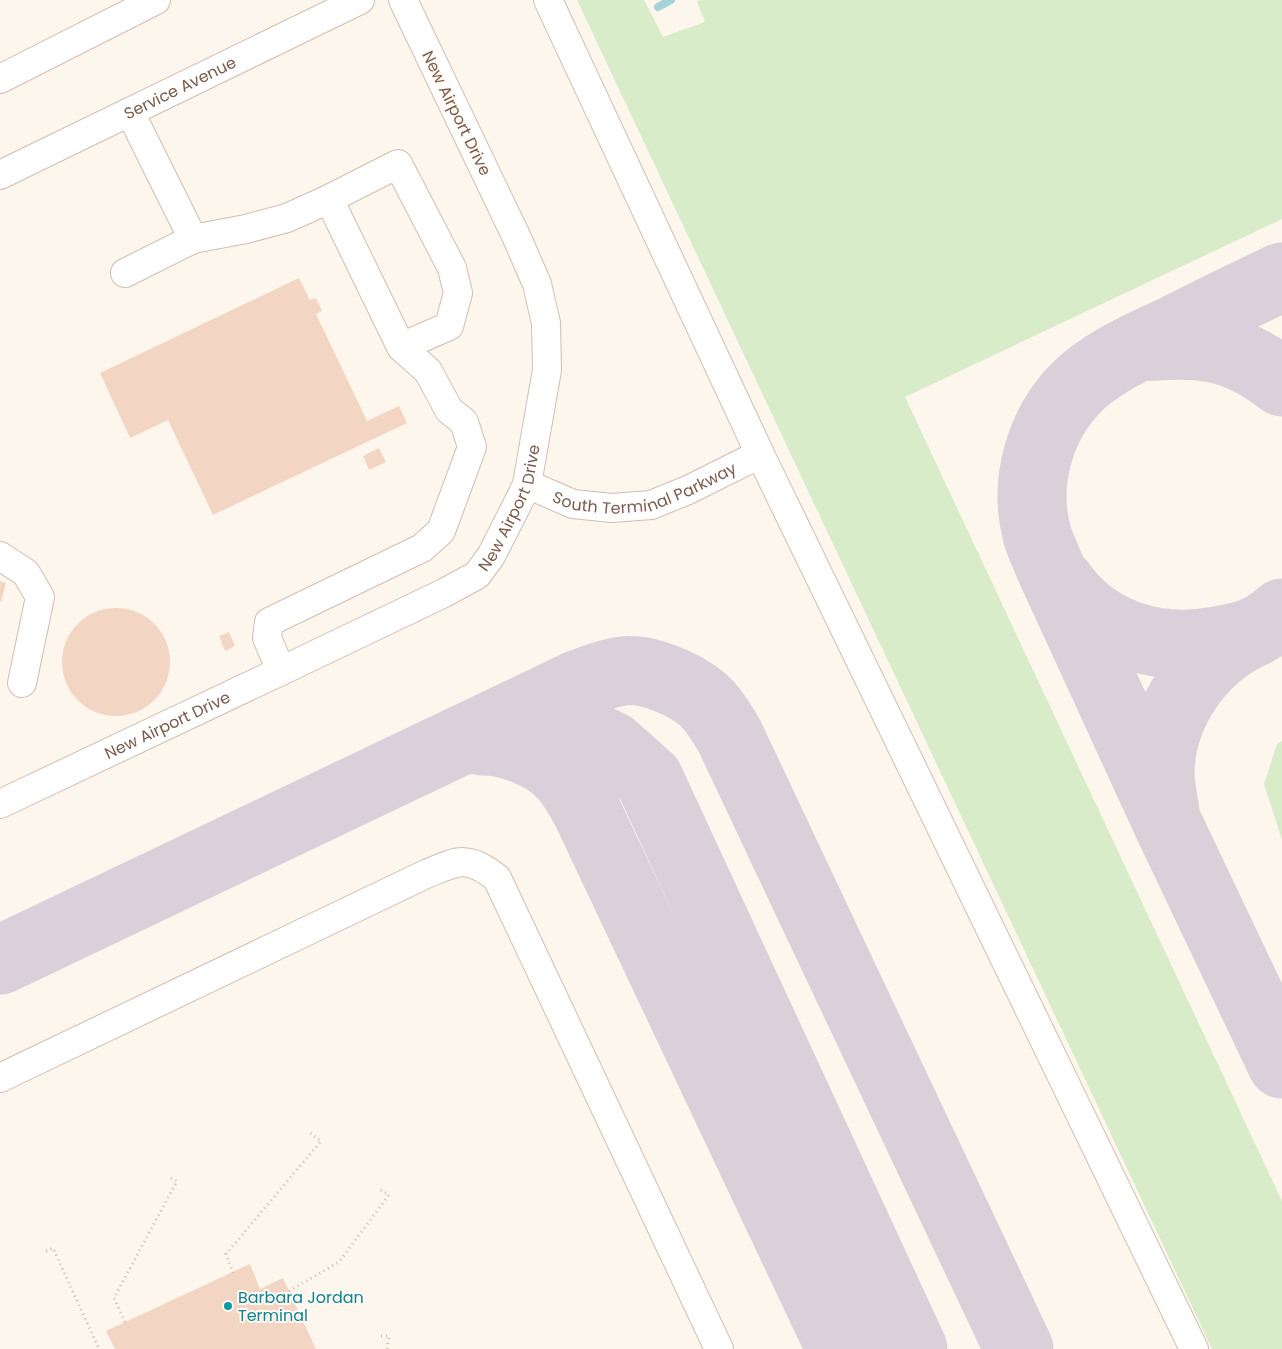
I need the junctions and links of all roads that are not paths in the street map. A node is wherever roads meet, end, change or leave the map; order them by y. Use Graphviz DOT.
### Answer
graph roads {
  1 [pos="156,0"];
  2 [pos="360,0"];
  3 [pos="403,0"];
  4 [pos="548,0"];
  5 [pos="0,79"];
  6 [pos="130,112"];
  7 [pos="2,172"];
  8 [pos="329,199"];
  9 [pos="193,239"];
  10 [pos="125,273"];
  11 [pos="401,347"];
  12 [pos="760,454"];
  13 [pos="527,484"];
  14 [pos="0,556"];
  15 [pos="281,671"];
  16 [pos="22,683"];
  17 [pos="0,804"];
  18 [pos="0,1078"];
  19 [pos="719,1349"];
  20 [pos="1194,1349"];
  1 -- 5 [label="lane"];
  2 -- 6 [label="lane, Service Avenue"];
  3 -- 13 [label="lane, New Airport Drive"];
  4 -- 12 [label="lane"];
  6 -- 7 [label="lane, Service Avenue"];
  6 -- 9 [label="lane"];
  8 -- 9 [label="lane"];
  8 -- 11 [label="lane"];
  8 -- 11 [label="lane"];
  9 -- 10 [label="lane"];
  11 -- 15 [label="lane"];
  12 -- 13 [label="lane, South Terminal Parkway"];
  12 -- 20 [label="lane"];
  13 -- 15 [label="lane, New Airport Drive"];
  14 -- 16 [label="lane"];
  15 -- 17 [label="lane, New Airport Drive"];
  18 -- 19 [label="lane"];
}
